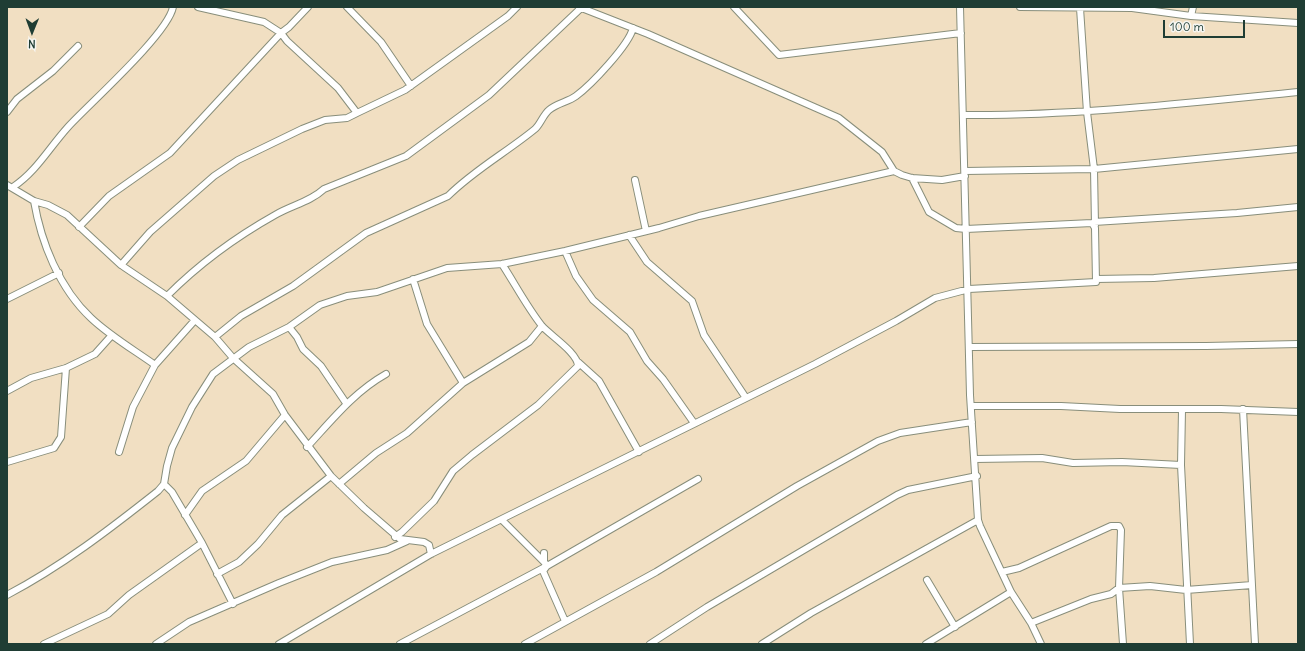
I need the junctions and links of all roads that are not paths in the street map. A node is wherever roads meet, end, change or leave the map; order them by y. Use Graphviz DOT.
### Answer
graph roads {
  1 [pos="173,7"];
  2 [pos="198,7"];
  3 [pos="233,7"];
  4 [pos="308,7"];
  5 [pos="347,7"];
  6 [pos="516,7"];
  7 [pos="734,7"];
  8 [pos="960,7"];
  9 [pos="1020,7"];
  10 [pos="1193,7"];
  11 [pos="580,8"];
  12 [pos="1080,8"];
  13 [pos="1132,8"];
  14 [pos="232,15"];
  15 [pos="1191,16"];
  16 [pos="1298,23"];
  17 [pos="633,28"];
  18 [pos="280,32"];
  19 [pos="960,33"];
  20 [pos="78,46"];
  21 [pos="411,86"];
  22 [pos="1298,92"];
  23 [pos="7,112"];
  24 [pos="1087,112"];
  25 [pos="357,113"];
  26 [pos="963,115"];
  27 [pos="1298,150"];
  28 [pos="1094,169"];
  29 [pos="894,171"];
  30 [pos="965,173"];
  31 [pos="912,178"];
  32 [pos="635,180"];
  33 [pos="10,186"];
  34 [pos="34,201"];
  35 [pos="1298,207"];
  36 [pos="1094,224"];
  37 [pos="79,227"];
  38 [pos="966,229"];
  39 [pos="646,231"];
  40 [pos="629,235"];
  41 [pos="565,251"];
  42 [pos="121,264"];
  43 [pos="502,264"];
  44 [pos="1298,266"];
  45 [pos="59,273"];
  46 [pos="412,279"];
  47 [pos="1096,279"];
  48 [pos="969,289"];
  49 [pos="167,296"];
  50 [pos="7,299"];
  51 [pos="195,320"];
  52 [pos="542,326"];
  53 [pos="289,327"];
  54 [pos="112,335"];
  55 [pos="214,337"];
  56 [pos="1298,344"];
  57 [pos="969,347"];
  58 [pos="233,358"];
  59 [pos="578,362"];
  60 [pos="155,365"];
  61 [pos="66,368"];
  62 [pos="386,374"];
  63 [pos="463,383"];
  64 [pos="7,392"];
  65 [pos="746,398"];
  66 [pos="346,403"];
  67 [pos="971,406"];
  68 [pos="1243,409"];
  69 [pos="1182,410"];
  70 [pos="1298,412"];
  71 [pos="285,415"];
  72 [pos="972,422"];
  73 [pos="694,423"];
  74 [pos="307,446"];
  75 [pos="119,452"];
  76 [pos="639,452"];
  77 [pos="975,459"];
  78 [pos="7,462"];
  79 [pos="1181,466"];
  80 [pos="331,476"];
  81 [pos="977,476"];
  82 [pos="698,479"];
  83 [pos="164,484"];
  84 [pos="339,484"];
  85 [pos="185,514"];
  86 [pos="502,520"];
  87 [pos="978,520"];
  88 [pos="395,537"];
  89 [pos="407,541"];
  90 [pos="202,543"];
  91 [pos="544,553"];
  92 [pos="432,554"];
  93 [pos="547,566"];
  94 [pos="1002,572"];
  95 [pos="217,574"];
  96 [pos="927,580"];
  97 [pos="1252,585"];
  98 [pos="1119,588"];
  99 [pos="1186,590"];
  100 [pos="1011,592"];
  101 [pos="7,595"];
  102 [pos="233,604"];
  103 [pos="565,621"];
  104 [pos="1031,623"];
  105 [pos="955,627"];
  106 [pos="537,641"];
  107 [pos="44,644"];
  108 [pos="156,644"];
  109 [pos="279,644"];
  110 [pos="400,644"];
  111 [pos="525,644"];
  112 [pos="650,644"];
  113 [pos="762,644"];
  114 [pos="926,644"];
  115 [pos="1041,644"];
  116 [pos="1123,644"];
  117 [pos="1190,644"];
  118 [pos="1255,644"];
  1 -- 33 [label="street"];
  2 -- 14 [label="street"];
  3 -- 14 [label="street"];
  4 -- 18 [label="street"];
  5 -- 21 [label="street"];
  6 -- 21 [label="street"];
  7 -- 19 [label="street"];
  8 -- 19 [label="street"];
  9 -- 12 [label="street"];
  10 -- 15 [label="street"];
  11 -- 17 [label="street"];
  11 -- 49 [label="street"];
  12 -- 13 [label="street"];
  12 -- 24 [label="street"];
  13 -- 15 [label="street"];
  14 -- 18 [label="street"];
  15 -- 16 [label="street"];
  17 -- 29 [label="street"];
  17 -- 55 [label="street"];
  18 -- 25 [label="street"];
  18 -- 37 [label="street"];
  19 -- 26 [label="street"];
  20 -- 23 [label="street"];
  21 -- 25 [label="street"];
  22 -- 24 [label="street"];
  24 -- 26 [label="street"];
  24 -- 28 [label="street"];
  25 -- 42 [label="street"];
  26 -- 30 [label="street"];
  27 -- 28 [label="street"];
  28 -- 30 [label="street"];
  28 -- 36 [label="street"];
  29 -- 31 [label="street"];
  29 -- 39 [label="street"];
  30 -- 31 [label="street"];
  30 -- 38 [label="street"];
  31 -- 38 [label="street"];
  32 -- 39 [label="street"];
  33 -- 34 [label="street"];
  34 -- 37 [label="street"];
  34 -- 45 [label="street"];
  35 -- 36 [label="street"];
  36 -- 38 [label="street"];
  36 -- 47 [label="street"];
  37 -- 42 [label="street"];
  38 -- 48 [label="street"];
  39 -- 40 [label="street"];
  40 -- 41 [label="street"];
  40 -- 65 [label="street"];
  41 -- 43 [label="street"];
  41 -- 73 [label="street"];
  42 -- 49 [label="street"];
  43 -- 46 [label="street"];
  43 -- 52 [label="street"];
  44 -- 47 [label="street"];
  45 -- 50 [label="street"];
  45 -- 54 [label="street"];
  46 -- 53 [label="street"];
  46 -- 63 [label="street"];
  47 -- 48 [label="street"];
  48 -- 57 [label="street"];
  48 -- 65 [label="street"];
  49 -- 51 [label="street"];
  51 -- 55 [label="street"];
  51 -- 60 [label="street"];
  52 -- 59 [label="street"];
  52 -- 63 [label="street"];
  53 -- 58 [label="street"];
  53 -- 66 [label="street"];
  54 -- 60 [label="street"];
  54 -- 61 [label="street"];
  55 -- 58 [label="street"];
  56 -- 57 [label="street"];
  57 -- 67 [label="street"];
  58 -- 71 [label="street"];
  58 -- 83 [label="street"];
  59 -- 76 [label="street"];
  59 -- 88 [label="street"];
  60 -- 75 [label="street"];
  61 -- 64 [label="street"];
  61 -- 78 [label="street"];
  62 -- 66 [label="street"];
  63 -- 84 [label="street"];
  65 -- 73 [label="street"];
  66 -- 74 [label="street"];
  67 -- 69 [label="street"];
  67 -- 72 [label="street"];
  68 -- 69 [label="street"];
  68 -- 70 [label="street"];
  68 -- 97 [label="street"];
  69 -- 79 [label="street"];
  71 -- 74 [label="street"];
  71 -- 85 [label="street"];
  72 -- 77 [label="street"];
  72 -- 103 [label="street"];
  73 -- 76 [label="street"];
  74 -- 80 [label="street"];
  76 -- 86 [label="street"];
  77 -- 79 [label="street"];
  77 -- 81 [label="street"];
  79 -- 99 [label="street"];
  80 -- 84 [label="street"];
  80 -- 95 [label="street"];
  81 -- 87 [label="street"];
  81 -- 112 [label="street"];
  82 -- 93 [label="street"];
  83 -- 85 [label="street"];
  83 -- 101 [label="street"];
  84 -- 88 [label="street"];
  85 -- 90 [label="street"];
  86 -- 92 [label="street"];
  86 -- 93 [label="street"];
  87 -- 94 [label="street"];
  87 -- 113 [label="street"];
  88 -- 89 [label="street"];
  89 -- 92 [label="street"];
  89 -- 102 [label="street"];
  90 -- 95 [label="street"];
  90 -- 107 [label="street"];
  91 -- 93 [label="street"];
  92 -- 109 [label="street"];
  93 -- 103 [label="street"];
  93 -- 110 [label="street"];
  94 -- 98 [label="street"];
  94 -- 100 [label="street"];
  95 -- 102 [label="street"];
  96 -- 105 [label="street"];
  97 -- 99 [label="street"];
  97 -- 118 [label="street"];
  98 -- 99 [label="street"];
  98 -- 104 [label="street"];
  98 -- 116 [label="street"];
  99 -- 117 [label="street"];
  100 -- 104 [label="street"];
  100 -- 105 [label="street"];
  102 -- 108 [label="street"];
  103 -- 106 [label="street"];
  104 -- 115 [label="street"];
  105 -- 114 [label="street"];
  106 -- 111 [label="street"];
}
